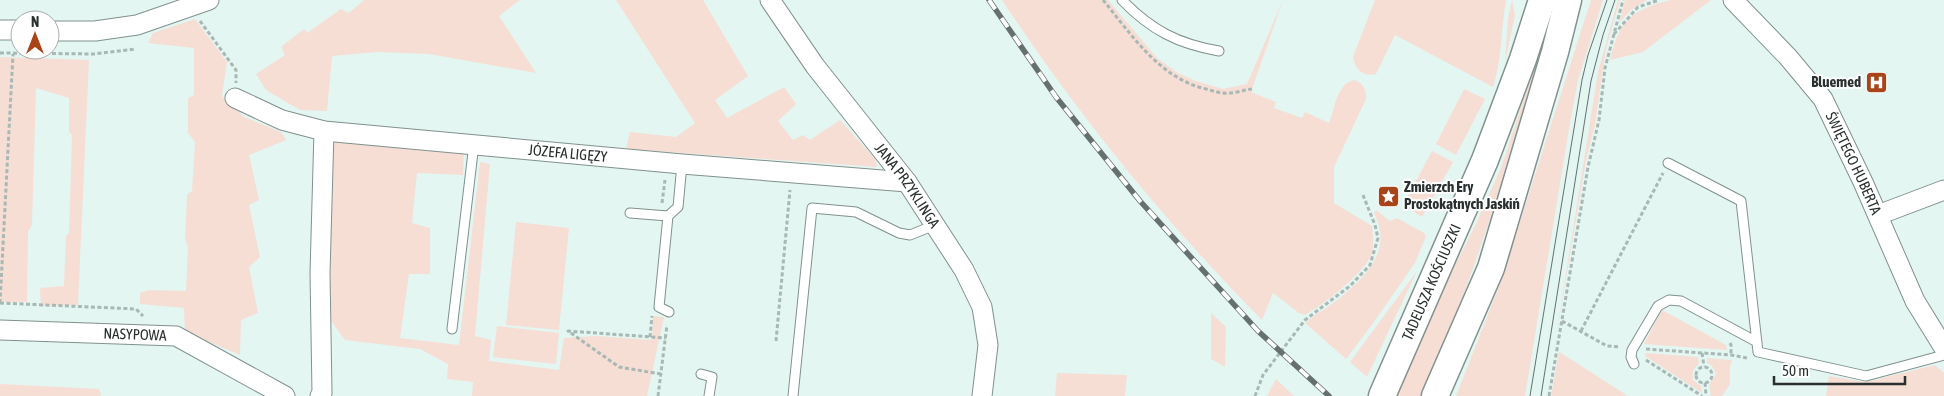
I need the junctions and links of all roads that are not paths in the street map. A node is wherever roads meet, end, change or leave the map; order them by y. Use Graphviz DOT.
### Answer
graph roads {
  1 [pos="209,0"];
  2 [pos="770,0"];
  3 [pos="1122,0"];
  4 [pos="1542,0"];
  5 [pos="1568,0"];
  6 [pos="1580,0"];
  7 [pos="1733,0"];
  8 [pos="60,31"];
  9 [pos="1219,51"];
  10 [pos="1555,52"];
  11 [pos="235,98"];
  12 [pos="324,131"];
  13 [pos="474,144"];
  14 [pos="1668,163"];
  15 [pos="682,164"];
  16 [pos="907,182"];
  17 [pos="1944,190"];
  18 [pos="630,213"];
  19 [pos="1878,215"];
  20 [pos="668,216"];
  21 [pos="936,225"];
  22 [pos="669,312"];
  23 [pos="452,329"];
  24 [pos="0,330"];
  25 [pos="1757,342"];
  26 [pos="1944,348"];
  27 [pos="1944,355"];
  28 [pos="1634,364"];
  29 [pos="701,374"];
  30 [pos="285,396"];
  31 [pos="320,396"];
  32 [pos="709,396"];
  33 [pos="792,396"];
  34 [pos="982,396"];
  35 [pos="1382,396"];
  36 [pos="1434,396"];
  1 -- 8 [label="street"];
  2 -- 16 [label="street, JANA PRZYKLINGA"];
  3 -- 9 [label="lane"];
  4 -- 35 [label="main road, TADEUSZA KOŚCIUSZKI"];
  5 -- 10 [label="main road"];
  6 -- 10 [label="main road"];
  7 -- 19 [label="street, ŚWIĘTEGO HUBERTA"];
  10 -- 36 [label="main road"];
  11 -- 12 [label="street, JÓZEFA LIGĘZY"];
  12 -- 13 [label="street, JÓZEFA LIGĘZY"];
  12 -- 31 [label="street"];
  13 -- 15 [label="street, JÓZEFA LIGĘZY"];
  13 -- 23 [label="lane"];
  14 -- 25 [label="lane"];
  15 -- 16 [label="street, JÓZEFA LIGĘZY"];
  15 -- 20 [label="lane"];
  16 -- 21 [label="street, JANA PRZYKLINGA"];
  17 -- 19 [label="street"];
  18 -- 20 [label="lane"];
  19 -- 26 [label="street, ŚWIĘTEGO HUBERTA"];
  20 -- 22 [label="lane"];
  21 -- 33 [label="lane"];
  21 -- 34 [label="street, JANA PRZYKLINGA"];
  24 -- 30 [label="street, NASYPOWA"];
  25 -- 27 [label="lane"];
  25 -- 28 [label="lane"];
  29 -- 32 [label="lane"];
}
